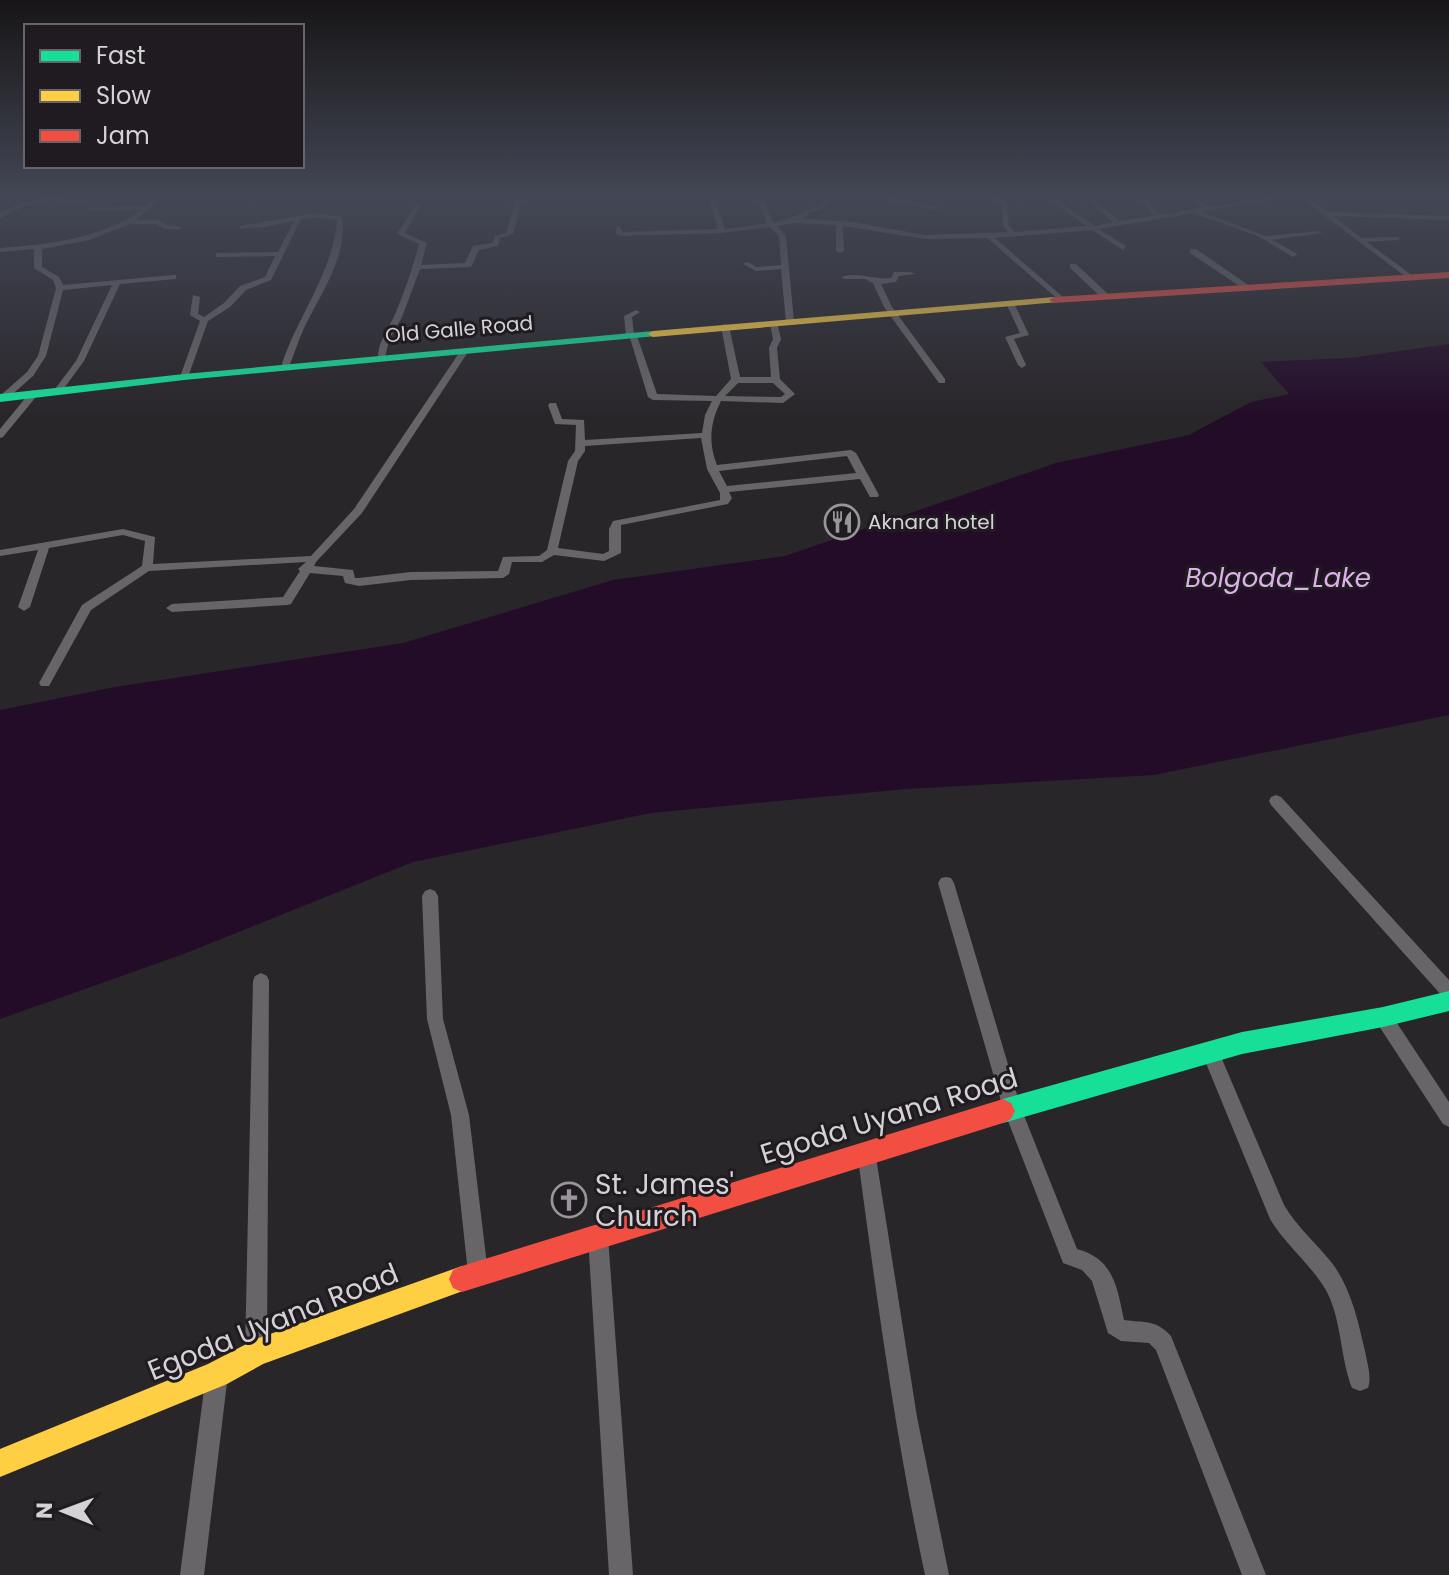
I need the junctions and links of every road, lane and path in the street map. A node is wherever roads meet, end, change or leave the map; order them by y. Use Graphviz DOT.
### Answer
graph roads {
  1 [pos="42,270"];
  2 [pos="272,270"];
  3 [pos="327,270"];
  4 [pos="416,270"];
  5 [pos="785,270"];
  6 [pos="1028,270"];
  7 [pos="1078,270"];
  8 [pos="1222,270"];
  9 [pos="1400,270"];
  10 [pos="911,274"];
  11 [pos="1449,275"];
  12 [pos="173,277"];
  13 [pos="845,277"];
  14 [pos="1410,278"];
  15 [pos="876,282"];
  16 [pos="117,283"];
  17 [pos="60,288"];
  18 [pos="1250,289"];
  19 [pos="1105,296"];
  20 [pos="196,297"];
  21 [pos="1060,299"];
  22 [pos="1010,303"];
  23 [pos="636,312"];
  24 [pos="892,312"];
  25 [pos="204,320"];
  26 [pos="782,323"];
  27 [pos="725,326"];
  28 [pos="632,336"];
  29 [pos="464,352"];
  30 [pos="381,358"];
  31 [pos="1022,365"];
  32 [pos="285,367"];
  33 [pos="184,377"];
  34 [pos="736,380"];
  35 [pos="775,380"];
  36 [pos="942,381"];
  37 [pos="59,389"];
  38 [pos="35,392"];
  39 [pos="2,397"];
  40 [pos="719,398"];
  41 [pos="553,405"];
  42 [pos="0,435"];
  43 [pos="708,435"];
  44 [pos="580,443"];
  45 [pos="712,469"];
  46 [pos="860,476"];
  47 [pos="724,489"];
  48 [pos="874,495"];
  49 [pos="44,547"];
  50 [pos="552,551"];
  51 [pos="0,553"];
  52 [pos="309,564"];
  53 [pos="147,568"];
  54 [pos="24,607"];
  55 [pos="172,608"];
  56 [pos="45,683"];
  57 [pos="1276,801"];
  58 [pos="946,883"];
  59 [pos="430,896"];
  60 [pos="261,981"];
  61 [pos="1449,992"];
  62 [pos="1449,1001"];
  63 [pos="1383,1017"];
  64 [pos="1210,1051"];
  65 [pos="1012,1108"];
  66 [pos="1449,1118"];
  67 [pos="866,1151"];
  68 [pos="598,1237"];
  69 [pos="478,1273"];
  70 [pos="256,1353"];
  71 [pos="217,1374"];
  72 [pos="1360,1380"];
  73 [pos="0,1463"];
  74 [pos="192,1575"];
  75 [pos="621,1575"];
  76 [pos="937,1575"];
  77 [pos="1254,1575"];
  1 -- 17 [label="street"];
  2 -- 25 [label="street"];
  3 -- 32 [label="street"];
  4 -- 30 [label="street"];
  5 -- 26 [label="street"];
  6 -- 21 [label="street"];
  7 -- 19 [label="street"];
  8 -- 18 [label="street"];
  9 -- 14 [label="street"];
  10 -- 15 [label="street"];
  11 -- 14 [label="main road, Old Galle Road"];
  12 -- 16 [label="street"];
  13 -- 15 [label="street"];
  14 -- 18 [label="main road, Old Galle Road"];
  15 -- 24 [label="street"];
  16 -- 17 [label="street"];
  16 -- 37 [label="street"];
  17 -- 39 [label="street"];
  18 -- 19 [label="main road, Old Galle Road"];
  19 -- 21 [label="main road, Old Galle Road"];
  20 -- 25 [label="street"];
  21 -- 22 [label="main road, Old Galle Road"];
  22 -- 24 [label="main road, Old Galle Road"];
  22 -- 31 [label="street"];
  23 -- 28 [label="street"];
  24 -- 26 [label="main road, Old Galle Road"];
  24 -- 36 [label="street"];
  25 -- 33 [label="street"];
  26 -- 27 [label="main road, Old Galle Road"];
  26 -- 35 [label="street"];
  27 -- 28 [label="main road, Old Galle Road"];
  27 -- 34 [label="street"];
  28 -- 29 [label="main road, Old Galle Road"];
  28 -- 40 [label="street"];
  29 -- 30 [label="main road, Old Galle Road"];
  29 -- 52 [label="street"];
  30 -- 32 [label="main road, Old Galle Road"];
  32 -- 33 [label="main road, Old Galle Road"];
  33 -- 37 [label="main road, Old Galle Road"];
  34 -- 35 [label="street"];
  34 -- 40 [label="street"];
  35 -- 40 [label="street"];
  37 -- 38 [label="main road, Old Galle Road"];
  38 -- 39 [label="main road, Old Galle Road"];
  38 -- 42 [label="street"];
  40 -- 43 [label="street"];
  41 -- 44 [label="street"];
  43 -- 44 [label="street"];
  43 -- 45 [label="street"];
  44 -- 50 [label="street"];
  45 -- 46 [label="street"];
  45 -- 47 [label="street"];
  46 -- 47 [label="street"];
  46 -- 48 [label="street"];
  47 -- 50 [label="street"];
  49 -- 51 [label="street"];
  49 -- 53 [label="street"];
  49 -- 54 [label="street"];
  50 -- 52 [label="street"];
  52 -- 53 [label="street"];
  52 -- 55 [label="street"];
  53 -- 56 [label="street"];
  57 -- 61 [label="street"];
  58 -- 65 [label="street"];
  59 -- 69 [label="street"];
  60 -- 70 [label="street"];
  62 -- 63 [label="main road, Egoda Uyana Road"];
  63 -- 64 [label="main road, Egoda Uyana Road"];
  63 -- 66 [label="street"];
  64 -- 65 [label="main road, Egoda Uyana Road"];
  64 -- 72 [label="street"];
  65 -- 67 [label="main road, Egoda Uyana Road"];
  65 -- 77 [label="street"];
  67 -- 68 [label="main road, Egoda Uyana Road"];
  67 -- 76 [label="street"];
  68 -- 69 [label="main road, Egoda Uyana Road"];
  68 -- 75 [label="street"];
  69 -- 70 [label="main road, Egoda Uyana Road"];
  70 -- 71 [label="main road, Egoda Uyana Road"];
  71 -- 73 [label="main road, Egoda Uyana Road"];
  71 -- 74 [label="street"];
}
